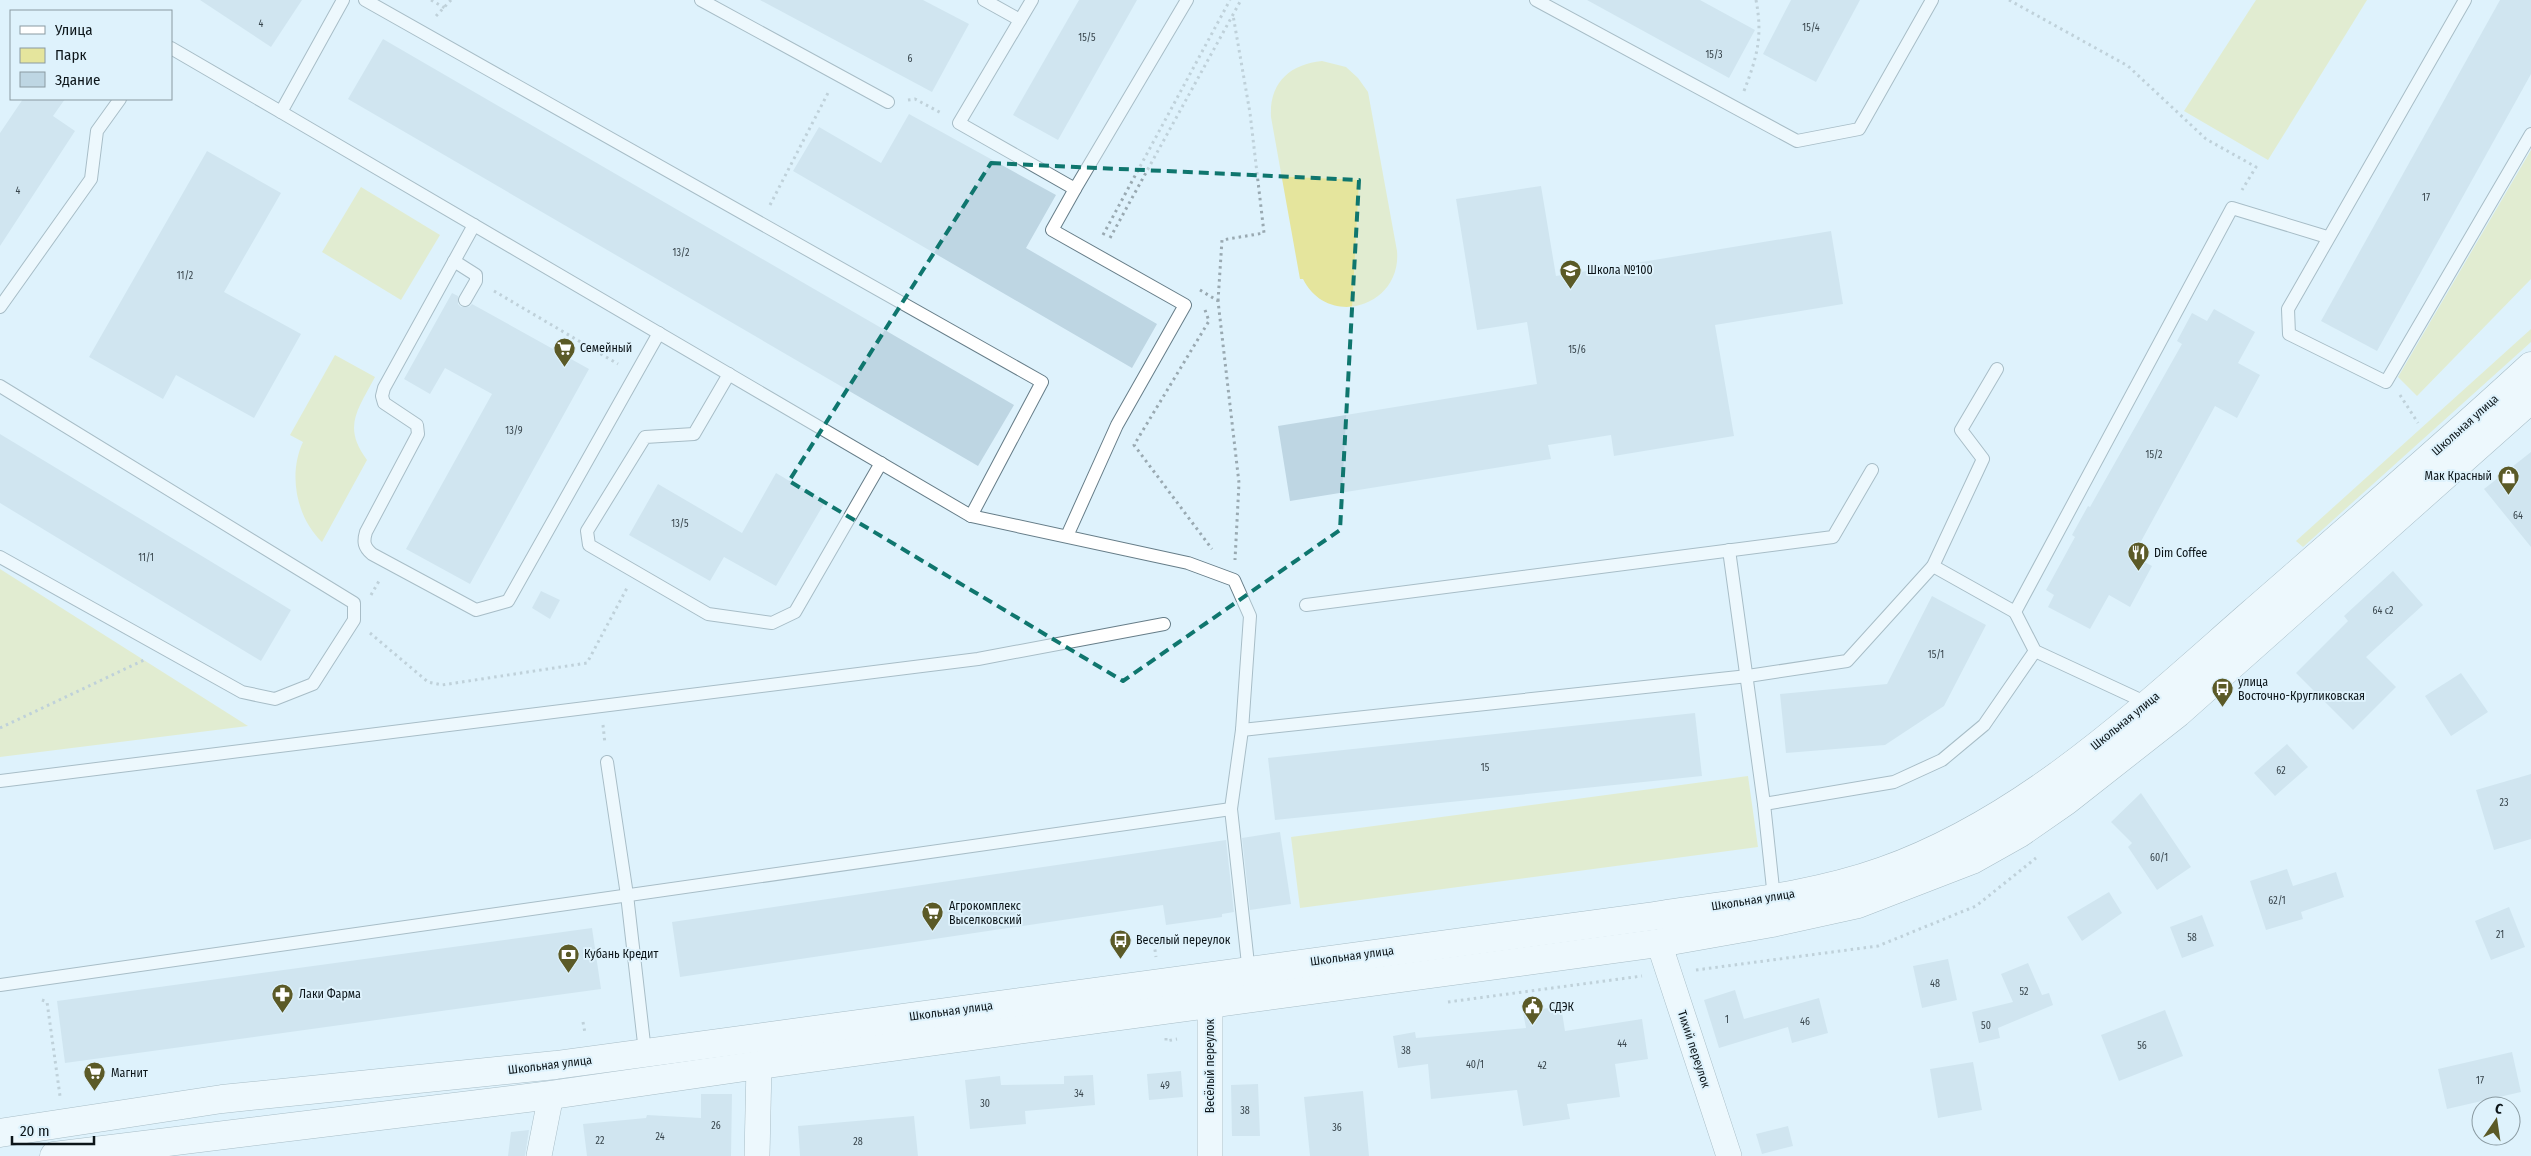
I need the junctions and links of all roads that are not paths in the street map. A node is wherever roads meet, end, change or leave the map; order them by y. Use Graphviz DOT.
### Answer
graph roads {
  1 [pos="343,0"];
  2 [pos="365,0"];
  3 [pos="701,0"];
  4 [pos="984,0"];
  5 [pos="1032,0"];
  6 [pos="1188,0"];
  7 [pos="1536,0"];
  8 [pos="1932,0"];
  9 [pos="2465,0"];
  10 [pos="1020,20"];
  11 [pos="172,49"];
  12 [pos="119,100"];
  13 [pos="888,102"];
  14 [pos="280,112"];
  15 [pos="2531,134"];
  16 [pos="1075,189"];
  17 [pos="474,225"];
  18 [pos="2327,237"];
  19 [pos="454,261"];
  20 [pos="465,300"];
  21 [pos="0,307"];
  22 [pos="659,333"];
  23 [pos="2531,366"];
  24 [pos="1997,369"];
  25 [pos="729,374"];
  26 [pos="0,386"];
  27 [pos="2531,399"];
  28 [pos="881,463"];
  29 [pos="1872,470"];
  30 [pos="971,516"];
  31 [pos="1067,536"];
  32 [pos="1730,550"];
  33 [pos="0,557"];
  34 [pos="1933,566"];
  35 [pos="1306,605"];
  36 [pos="2016,612"];
  37 [pos="1164,624"];
  38 [pos="2035,651"];
  39 [pos="1748,676"];
  40 [pos="2147,703"];
  41 [pos="1242,730"];
  42 [pos="607,762"];
  43 [pos="0,781"];
  44 [pos="1764,804"];
  45 [pos="1231,809"];
  46 [pos="627,894"];
  47 [pos="1774,898"];
  48 [pos="1659,943"];
  49 [pos="1249,970"];
  50 [pos="1210,976"];
  51 [pos="0,985"];
  52 [pos="1252,999"];
  53 [pos="1211,1004"];
  54 [pos="645,1052"];
  55 [pos="759,1065"];
  56 [pos="551,1095"];
  57 [pos="0,1133"];
  58 [pos="54,1156"];
  59 [pos="539,1156"];
  60 [pos="757,1156"];
  61 [pos="1210,1156"];
  62 [pos="1729,1156"];
  1 -- 14 [label="lane"];
  2 -- 30 [label="lane"];
  3 -- 13 [label="lane"];
  4 -- 10 [label="lane"];
  5 -- 10 [label="lane"];
  6 -- 16 [label="lane"];
  7 -- 8 [label="lane"];
  9 -- 18 [label="lane"];
  10 -- 16 [label="lane"];
  11 -- 14 [label="lane"];
  12 -- 21 [label="lane"];
  14 -- 17 [label="lane"];
  15 -- 18 [label="lane"];
  16 -- 31 [label="lane"];
  17 -- 19 [label="lane"];
  17 -- 22 [label="lane"];
  18 -- 36 [label="lane"];
  19 -- 20 [label="lane"];
  19 -- 22 [label="lane"];
  22 -- 25 [label="lane"];
  23 -- 40 [label="main road, Школьная улица"];
  24 -- 34 [label="lane"];
  25 -- 28 [label="lane"];
  25 -- 28 [label="lane"];
  26 -- 33 [label="lane"];
  27 -- 48 [label="main road, Школьная улица"];
  28 -- 30 [label="lane"];
  29 -- 32 [label="lane"];
  30 -- 31 [label="lane"];
  31 -- 41 [label="lane"];
  32 -- 35 [label="lane"];
  32 -- 39 [label="lane"];
  34 -- 36 [label="lane"];
  34 -- 39 [label="lane"];
  36 -- 38 [label="lane"];
  37 -- 43 [label="lane"];
  38 -- 40 [label="lane"];
  38 -- 44 [label="lane"];
  39 -- 41 [label="lane"];
  39 -- 44 [label="lane"];
  40 -- 47 [label="main road, Школьная улица"];
  41 -- 45 [label="lane"];
  42 -- 46 [label="lane"];
  44 -- 47 [label="lane"];
  45 -- 46 [label="lane"];
  45 -- 49 [label="lane"];
  46 -- 51 [label="lane"];
  46 -- 54 [label="lane"];
  47 -- 49 [label="main road, Школьная улица"];
  48 -- 52 [label="main road, Школьная улица"];
  48 -- 62 [label="street, Тихий переулок"];
  49 -- 50 [label="main road, Школьная улица"];
  49 -- 52 [label="lane"];
  50 -- 53 [label="street, Весёлый переулок"];
  50 -- 54 [label="main road, Школьная улица"];
  52 -- 53 [label="main road, Школьная улица"];
  53 -- 55 [label="main road, Школьная улица"];
  53 -- 61 [label="street, Весёлый переулок"];
  54 -- 57 [label="main road, Школьная улица"];
  55 -- 56 [label="main road, Школьная улица"];
  55 -- 60 [label="street"];
  56 -- 58 [label="main road, Школьная улица"];
  56 -- 59 [label="street"];
}
